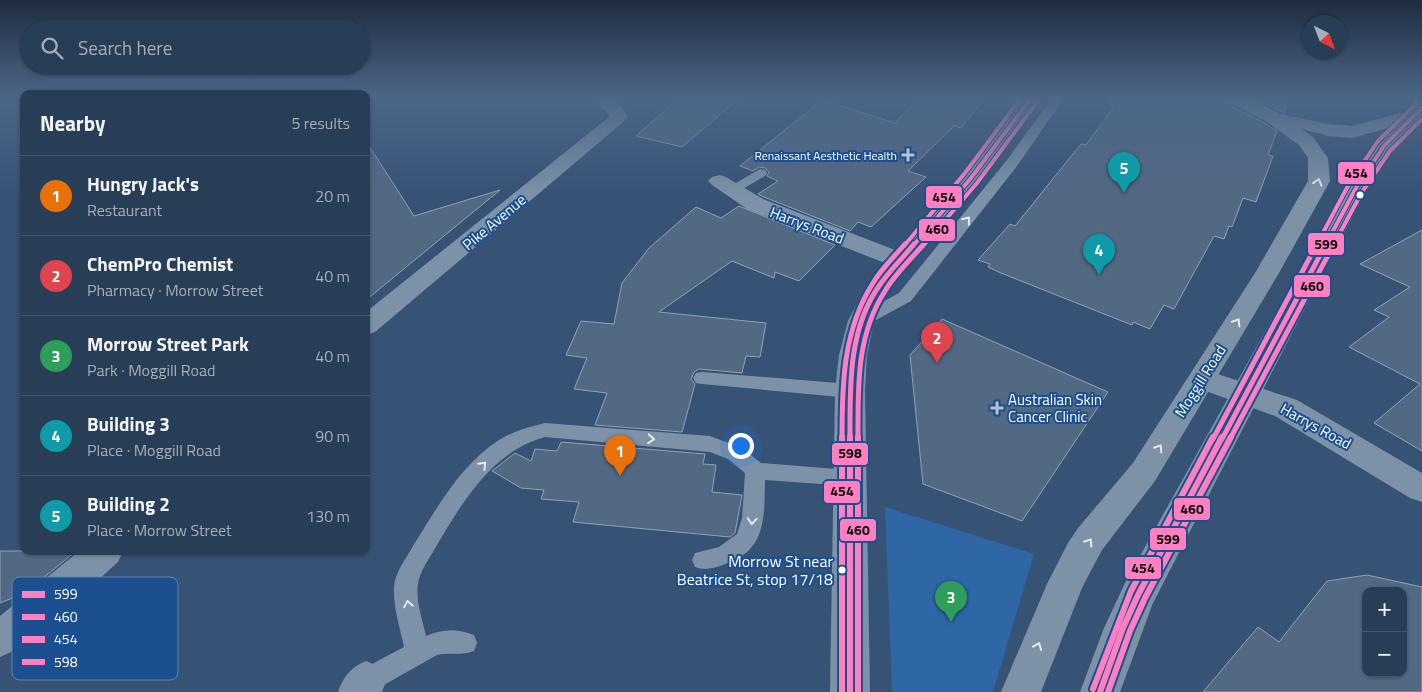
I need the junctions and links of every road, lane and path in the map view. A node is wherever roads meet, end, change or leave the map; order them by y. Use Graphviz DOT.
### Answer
graph roads {
  1 [pos="604,130"];
  2 [pos="1007,130"];
  3 [pos="1035,130"];
  4 [pos="1291,130"];
  5 [pos="1335,130"];
  6 [pos="1363,130"];
  7 [pos="1400,130"];
  8 [pos="760,173"];
  9 [pos="725,185"];
  10 [pos="899,260"];
  11 [pos="861,321"];
  12 [pos="370,323"];
  13 [pos="702,378"];
  14 [pos="1202,379"];
  15 [pos="850,391"];
  16 [pos="1247,395"];
  17 [pos="756,471"];
  18 [pos="849,478"];
  19 [pos="1422,490"];
  20 [pos="100,555"];
  21 [pos="703,560"];
  22 [pos="75,577"];
  23 [pos="466,642"];
  24 [pos="416,652"];
  25 [pos="362,686"];
  26 [pos="850,692"];
  27 [pos="1020,692"];
  28 [pos="1100,692"];
  1 -- 12 [label="street, Pike Avenue"];
  2 -- 10 [label="highway"];
  11 -- 3 [label="lane, one-way"];
  14 -- 4 [label="highway, Moggill Road, one-way"];
  5 -- 6 [label="highway"];
  7 -- 16 [label="highway"];
  8 -- 9 [label="lane"];
  9 -- 10 [label="street, Harrys Road"];
  10 -- 11 [label="highway"];
  11 -- 15 [label="highway"];
  13 -- 15 [label="lane"];
  14 -- 16 [label="street, Harrys Road"];
  27 -- 14 [label="highway, Moggill Road, one-way"];
  15 -- 18 [label="highway"];
  16 -- 19 [label="street, Harrys Road"];
  16 -- 28 [label="highway"];
  17 -- 18 [label="lane"];
  17 -- 21 [label="lane, one-way"];
  24 -- 17 [label="lane, one-way"];
  18 -- 26 [label="highway"];
  20 -- 22 [label="street"];
  23 -- 24 [label="lane"];
  24 -- 25 [label="lane"];
}
